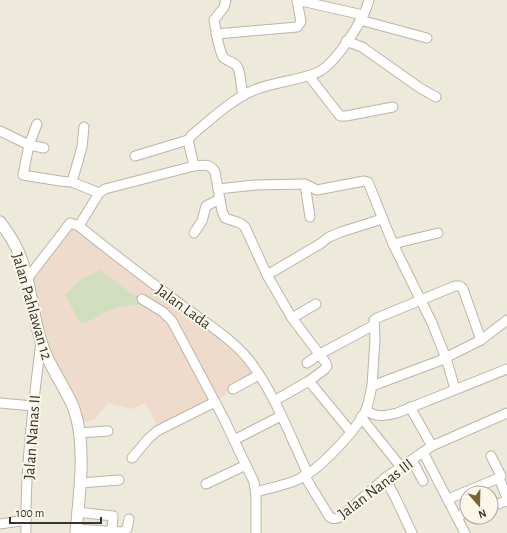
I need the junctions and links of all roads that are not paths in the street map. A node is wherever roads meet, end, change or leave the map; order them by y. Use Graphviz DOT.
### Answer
graph roads {
  1 [pos="226,0"];
  2 [pos="297,0"];
  3 [pos="369,0"];
  4 [pos="362,18"];
  5 [pos="216,34"];
  6 [pos="427,38"];
  7 [pos="346,41"];
  8 [pos="309,76"];
  9 [pos="243,96"];
  10 [pos="436,97"];
  11 [pos="393,106"];
  12 [pos="37,124"];
  13 [pos="84,127"];
  14 [pos="0,131"];
  15 [pos="188,140"];
  16 [pos="29,144"];
  17 [pos="44,148"];
  18 [pos="136,156"];
  19 [pos="194,166"];
  20 [pos="72,182"];
  21 [pos="305,184"];
  22 [pos="218,189"];
  23 [pos="99,193"];
  24 [pos="220,199"];
  25 [pos="310,217"];
  26 [pos="382,219"];
  27 [pos="0,222"];
  28 [pos="79,226"];
  29 [pos="194,233"];
  30 [pos="438,233"];
  31 [pos="393,244"];
  32 [pos="267,275"];
  33 [pos="27,279"];
  34 [pos="142,299"];
  35 [pos="422,300"];
  36 [pos="316,304"];
  37 [pos="292,318"];
  38 [pos="506,323"];
  39 [pos="374,325"];
  40 [pos="481,340"];
  41 [pos="41,342"];
  42 [pos="320,354"];
  43 [pos="446,358"];
  44 [pos="307,363"];
  45 [pos="507,369"];
  46 [pos="259,375"];
  47 [pos="309,381"];
  48 [pos="372,386"];
  49 [pos="233,389"];
  50 [pos="455,389"];
  51 [pos="274,401"];
  52 [pos="215,402"];
  53 [pos="0,403"];
  54 [pos="33,406"];
  55 [pos="410,407"];
  56 [pos="507,413"];
  57 [pos="363,414"];
  58 [pos="281,416"];
  59 [pos="108,431"];
  60 [pos="351,432"];
  61 [pos="79,434"];
  62 [pos="234,440"];
  63 [pos="432,446"];
  64 [pos="424,452"];
  65 [pos="491,456"];
  66 [pos="132,458"];
  67 [pos="412,460"];
  68 [pos="246,465"];
  69 [pos="401,467"];
  70 [pos="306,475"];
  71 [pos="384,478"];
  72 [pos="500,478"];
  73 [pos="119,480"];
  74 [pos="423,482"];
  75 [pos="80,483"];
  76 [pos="206,484"];
  77 [pos="256,492"];
  78 [pos="448,499"];
  79 [pos="507,500"];
  80 [pos="77,512"];
  81 [pos="457,516"];
  82 [pos="129,519"];
  83 [pos="26,520"];
  84 [pos="0,524"];
  85 [pos="76,531"];
  86 [pos="112,531"];
  87 [pos="26,533"];
  88 [pos="256,533"];
  89 [pos="412,533"];
  90 [pos="465,533"];
  1 -- 5 [label="street"];
  2 -- 4 [label="street"];
  2 -- 5 [label="street"];
  3 -- 4 [label="street"];
  4 -- 6 [label="street"];
  4 -- 7 [label="street"];
  5 -- 9 [label="street"];
  7 -- 8 [label="street"];
  7 -- 10 [label="street"];
  8 -- 9 [label="street"];
  8 -- 11 [label="street"];
  9 -- 15 [label="street"];
  12 -- 16 [label="street"];
  13 -- 20 [label="street"];
  14 -- 16 [label="street"];
  15 -- 18 [label="street"];
  15 -- 19 [label="street"];
  16 -- 17 [label="street"];
  16 -- 20 [label="street"];
  19 -- 22 [label="street"];
  19 -- 23 [label="street"];
  20 -- 23 [label="street"];
  21 -- 22 [label="street"];
  21 -- 25 [label="street"];
  21 -- 26 [label="street"];
  22 -- 24 [label="street"];
  23 -- 28 [label="street"];
  24 -- 29 [label="street"];
  24 -- 32 [label="street"];
  26 -- 31 [label="street"];
  26 -- 32 [label="street"];
  27 -- 33 [label="main road, Jalan Pahlawan 12"];
  28 -- 33 [label="street"];
  28 -- 46 [label="street, Jalan Lada"];
  30 -- 31 [label="street"];
  31 -- 35 [label="street"];
  32 -- 37 [label="street"];
  33 -- 41 [label="main road, Jalan Pahlawan 12"];
  34 -- 52 [label="street"];
  35 -- 39 [label="street"];
  35 -- 40 [label="street"];
  35 -- 43 [label="street"];
  36 -- 37 [label="street"];
  37 -- 42 [label="street"];
  38 -- 40 [label="street"];
  39 -- 42 [label="street"];
  39 -- 48 [label="street"];
  40 -- 43 [label="street"];
  41 -- 54 [label="street, Jalan Nanas II"];
  41 -- 61 [label="main road, Jalan Pahlawan 12"];
  42 -- 44 [label="street"];
  42 -- 47 [label="street"];
  43 -- 48 [label="street"];
  43 -- 50 [label="street"];
  45 -- 50 [label="street"];
  46 -- 49 [label="street"];
  46 -- 51 [label="street, Jalan Lada"];
  47 -- 51 [label="street"];
  47 -- 60 [label="street"];
  48 -- 57 [label="street"];
  50 -- 55 [label="street"];
  51 -- 58 [label="street, Jalan Lada"];
  52 -- 62 [label="street"];
  52 -- 66 [label="street"];
  53 -- 54 [label="street"];
  54 -- 83 [label="street, Jalan Nanas II"];
  55 -- 57 [label="street"];
  55 -- 63 [label="street"];
  56 -- 63 [label="street, Jalan Nanas III"];
  57 -- 60 [label="street"];
  57 -- 69 [label="street"];
  58 -- 62 [label="street"];
  58 -- 70 [label="street, Jalan Lada"];
  59 -- 61 [label="street"];
  60 -- 70 [label="street"];
  61 -- 75 [label="main road, Jalan Pahlawan 12"];
  62 -- 68 [label="street"];
  63 -- 64 [label="street, Jalan Nanas III"];
  64 -- 67 [label="street, Jalan Nanas III"];
  64 -- 78 [label="street"];
  65 -- 72 [label="street"];
  67 -- 69 [label="street, Jalan Nanas III"];
  67 -- 74 [label="street"];
  68 -- 76 [label="street"];
  68 -- 77 [label="street"];
  69 -- 71 [label="street, Jalan Nanas III"];
  70 -- 71 [label="street, Jalan Nanas III"];
  70 -- 77 [label="street"];
  71 -- 89 [label="street"];
  72 -- 78 [label="street"];
  72 -- 79 [label="street"];
  73 -- 75 [label="street"];
  75 -- 80 [label="main road, Jalan Pahlawan 12"];
  77 -- 88 [label="street"];
  78 -- 81 [label="street"];
  80 -- 85 [label="main road, Jalan Pahlawan 12"];
  80 -- 86 [label="street"];
  81 -- 90 [label="street"];
  82 -- 86 [label="street"];
  83 -- 84 [label="street"];
  83 -- 87 [label="street, Jalan Nanas II"];
  85 -- 86 [label="street"];
}
